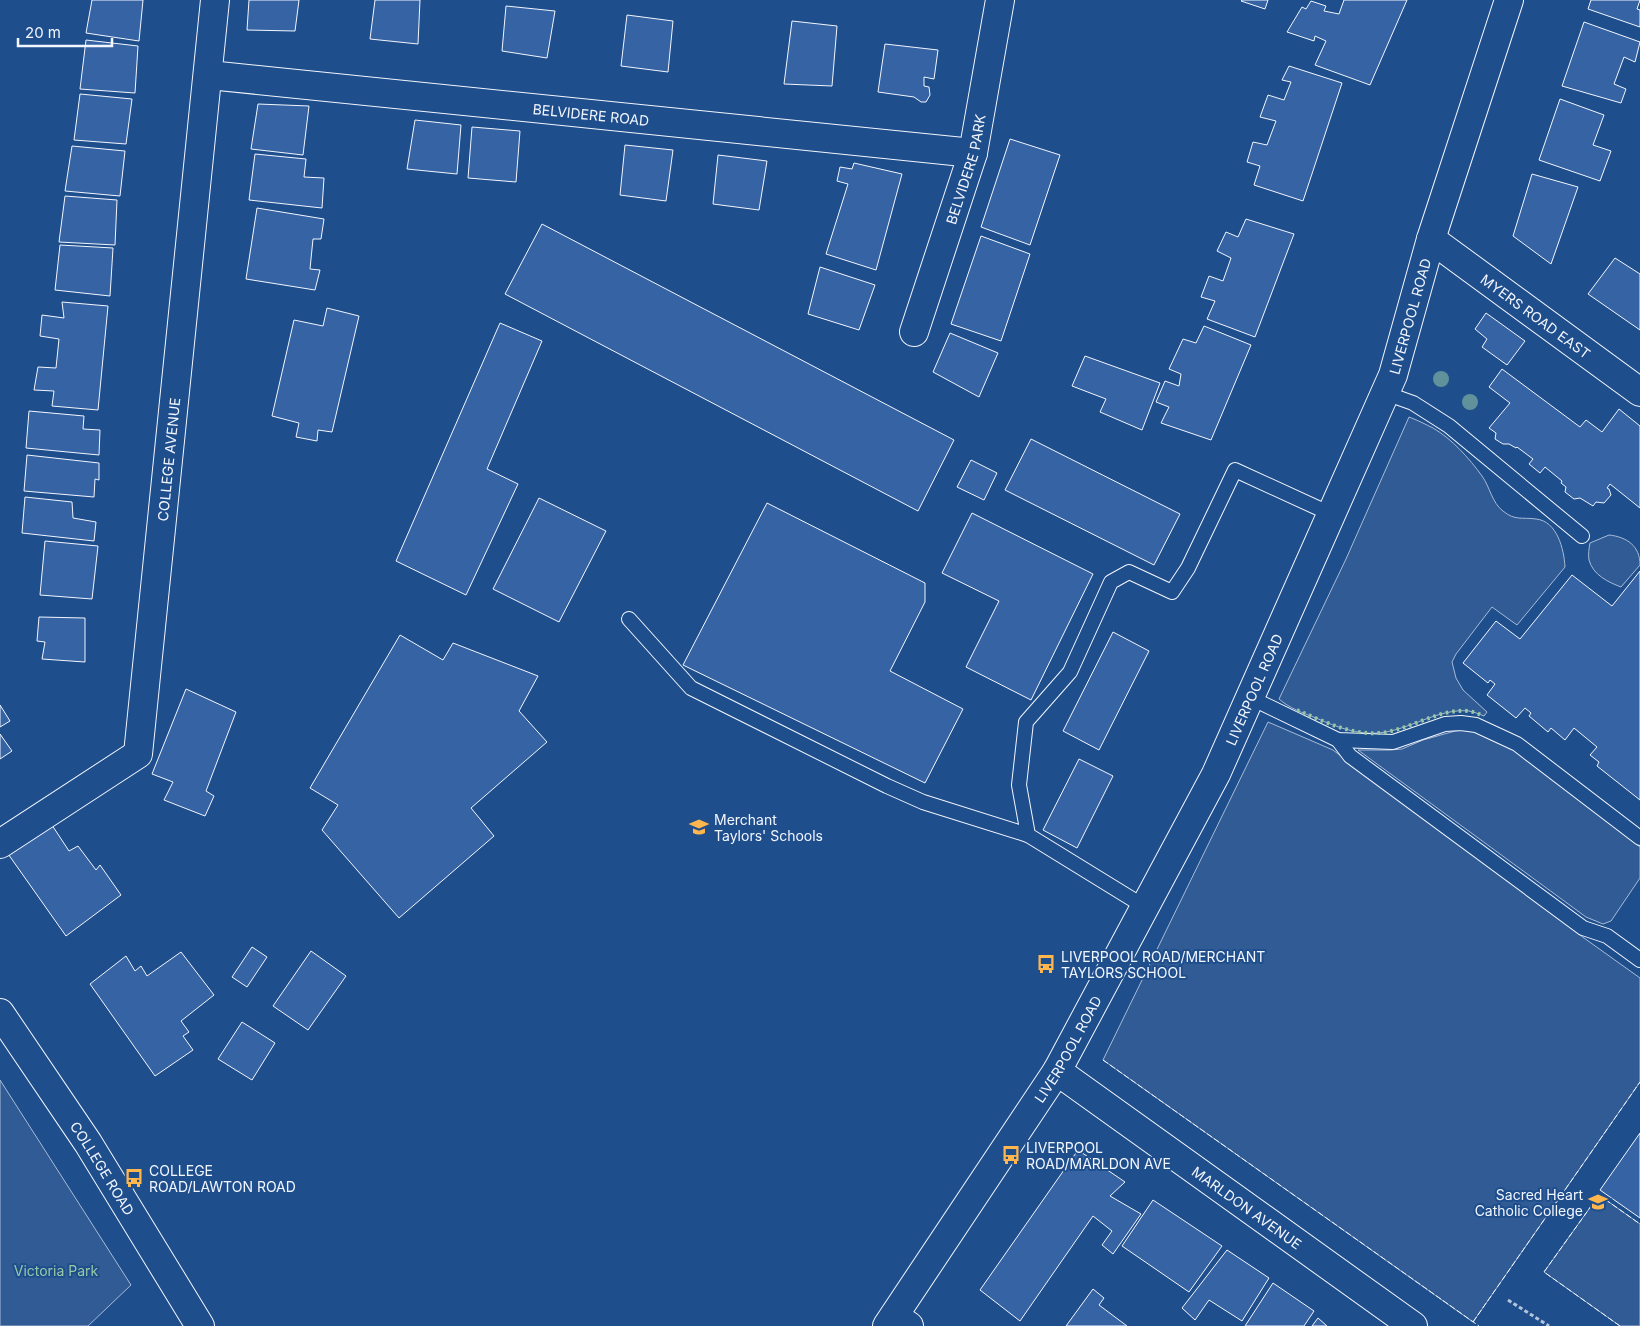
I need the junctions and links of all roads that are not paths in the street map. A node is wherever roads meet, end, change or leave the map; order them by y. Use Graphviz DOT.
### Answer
graph roads {
  1 [pos="215,0"];
  2 [pos="1000,0"];
  3 [pos="1510,0"];
  4 [pos="209,75"];
  5 [pos="973,153"];
  6 [pos="1431,239"];
  7 [pos="914,332"];
  8 [pos="1640,392"];
  9 [pos="1385,393"];
  10 [pos="1331,514"];
  11 [pos="1582,536"];
  12 [pos="630,620"];
  13 [pos="1249,698"];
  14 [pos="1338,740"];
  15 [pos="1028,835"];
  16 [pos="1640,838"];
  17 [pos="0,844"];
  18 [pos="1145,907"];
  19 [pos="1640,960"];
  20 [pos="0,1013"];
  21 [pos="1057,1071"];
  22 [pos="897,1323"];
  23 [pos="200,1326"];
  24 [pos="1413,1326"];
  1 -- 4 [label="main road, COLLEGE AVENUE"];
  2 -- 5 [label="main road, BELVIDERE PARK"];
  3 -- 6 [label="main road, LIVERPOOL ROAD"];
  4 -- 5 [label="main road, BELVIDERE ROAD"];
  4 -- 17 [label="main road, COLLEGE AVENUE"];
  5 -- 7 [label="main road, BELVIDERE PARK"];
  6 -- 8 [label="main road, MYERS ROAD EAST"];
  6 -- 9 [label="main road, LIVERPOOL ROAD"];
  9 -- 10 [label="main road, LIVERPOOL ROAD"];
  9 -- 11 [label="lane"];
  10 -- 13 [label="main road, LIVERPOOL ROAD"];
  10 -- 15 [label="lane"];
  12 -- 15 [label="lane"];
  13 -- 14 [label="lane"];
  13 -- 18 [label="main road, LIVERPOOL ROAD"];
  14 -- 16 [label="lane"];
  14 -- 19 [label="lane"];
  15 -- 18 [label="lane"];
  18 -- 21 [label="main road, LIVERPOOL ROAD"];
  20 -- 23 [label="main road, COLLEGE ROAD"];
  21 -- 22 [label="main road, LIVERPOOL ROAD"];
  21 -- 24 [label="main road, MARLDON AVENUE"];
}
